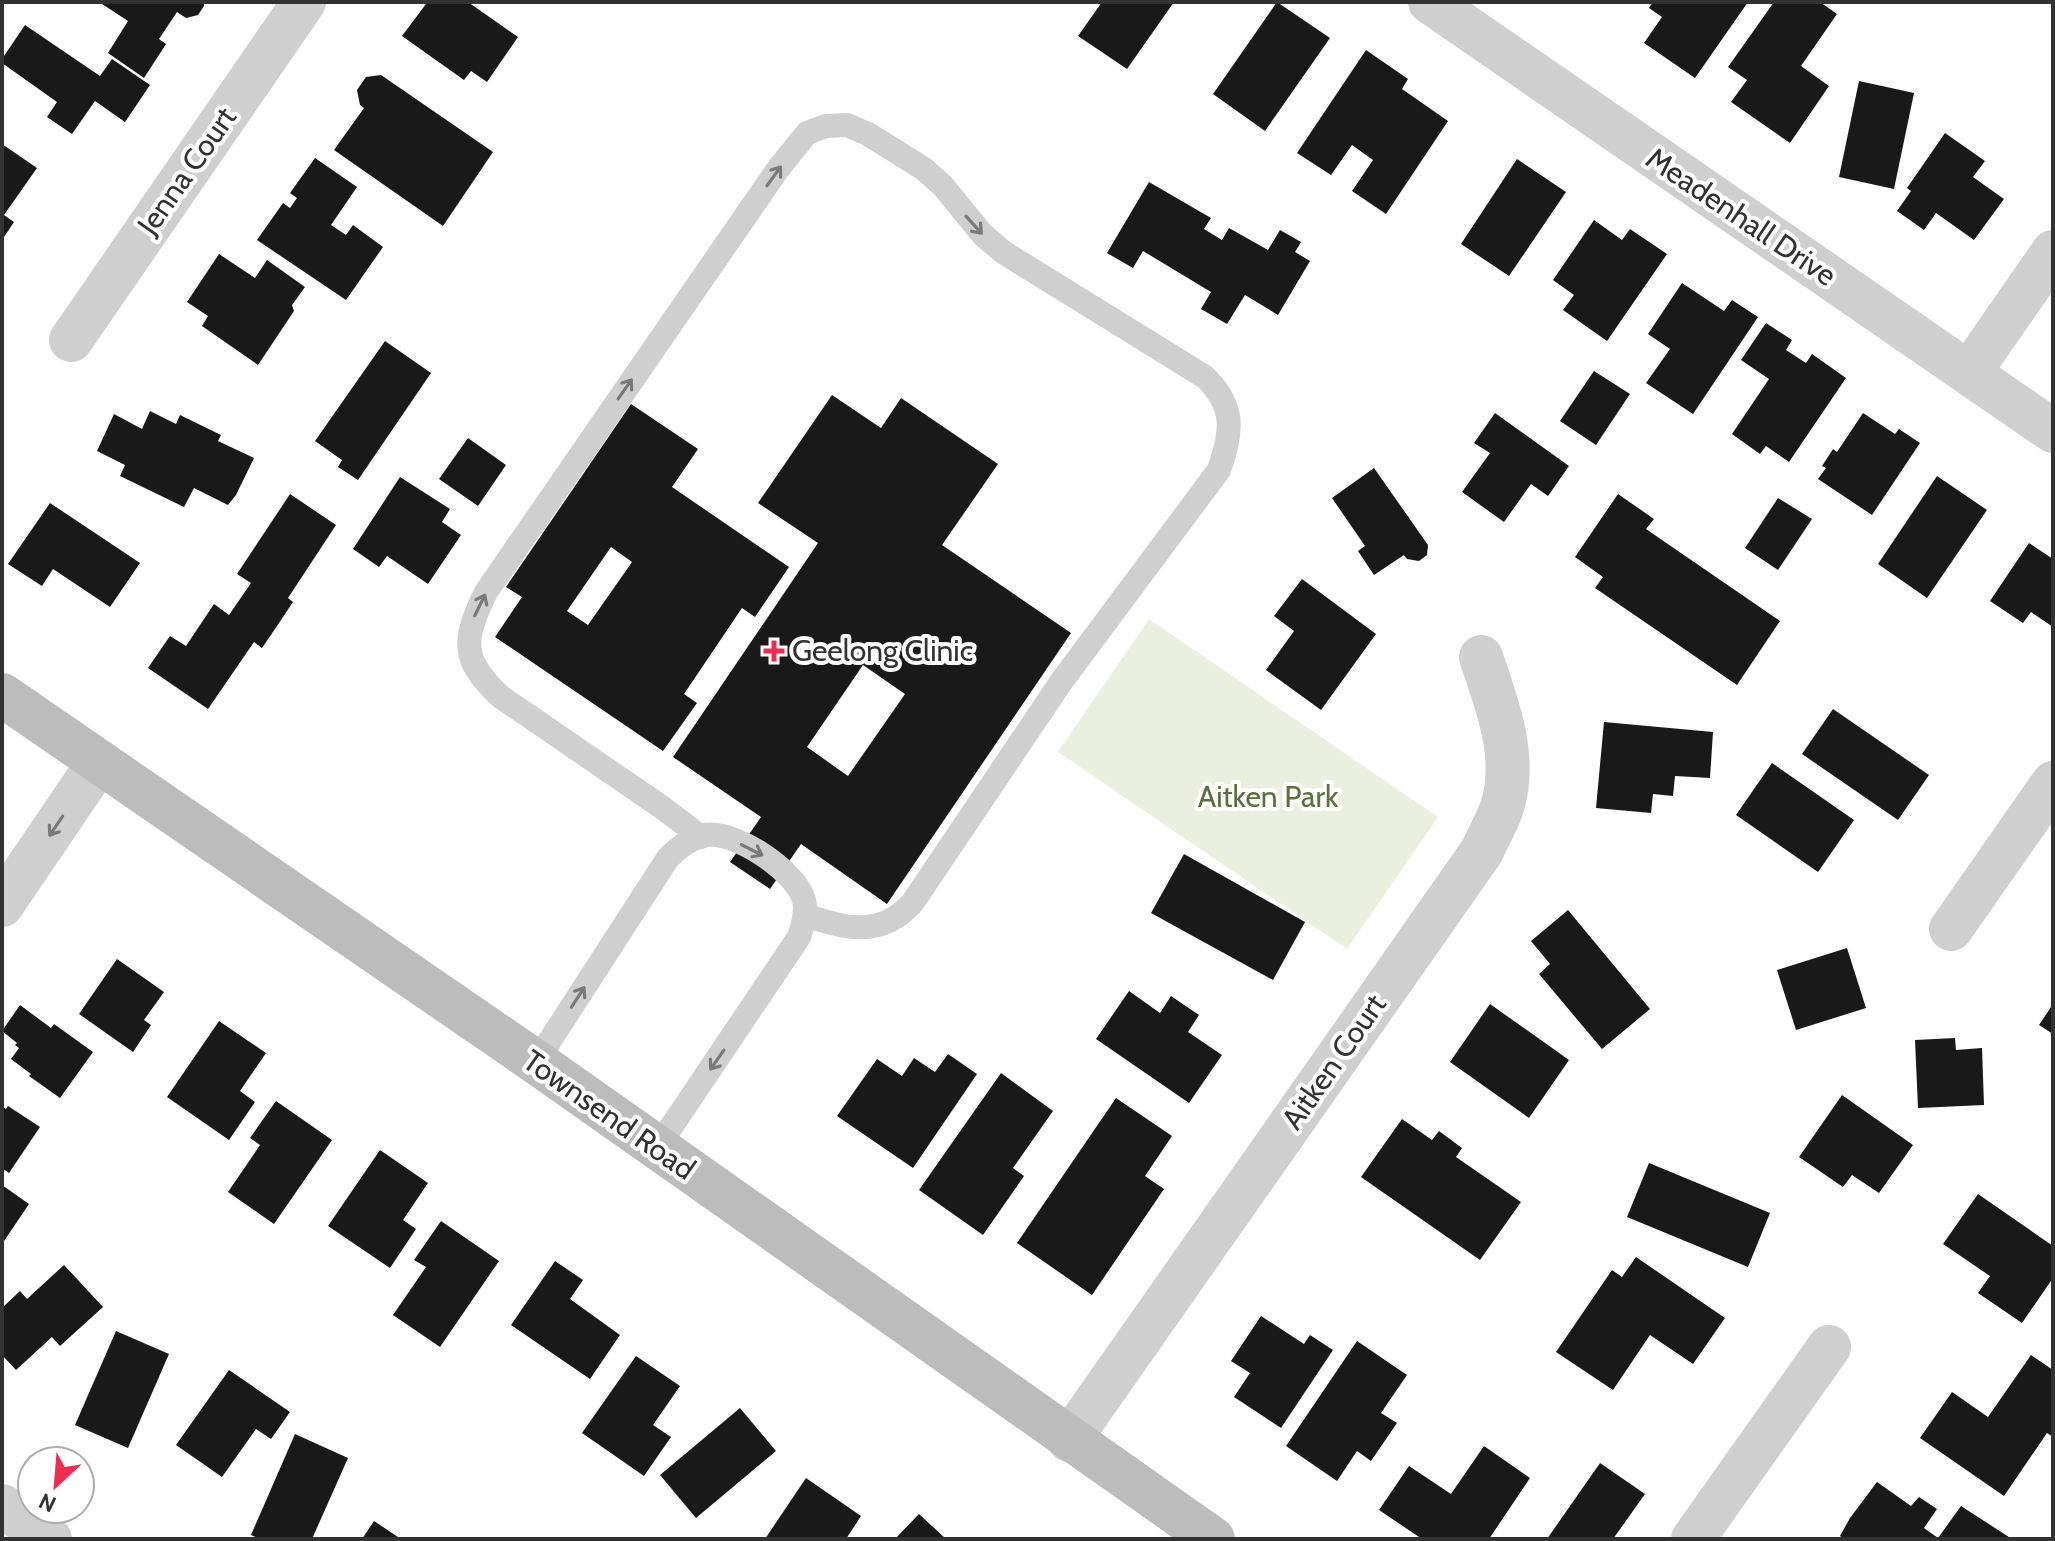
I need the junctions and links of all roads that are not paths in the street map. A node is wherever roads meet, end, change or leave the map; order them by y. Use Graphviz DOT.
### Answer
graph roads {
  1 [pos="304,2"];
  2 [pos="1430,2"];
  3 [pos="2053,252"];
  4 [pos="71,340"];
  5 [pos="1969,373"];
  6 [pos="2053,431"];
  7 [pos="1481,657"];
  8 [pos="2,695"];
  9 [pos="99,762"];
  10 [pos="2053,783"];
  11 [pos="701,837"];
  12 [pos="2,905"];
  13 [pos="805,915"];
  14 [pos="1951,929"];
  15 [pos="536,1062"];
  16 [pos="657,1148"];
  17 [pos="1829,1347"];
  18 [pos="1069,1440"];
  19 [pos="2,1506"];
  20 [pos="50,1539"];
  21 [pos="1213,1539"];
  22 [pos="1693,1539"];
  1 -- 4 [label="street, Jenna Court"];
  2 -- 5 [label="street, Meadenhall Drive"];
  3 -- 5 [label="street"];
  5 -- 6 [label="street, Meadenhall Drive"];
  7 -- 18 [label="street, Aitken Court"];
  8 -- 9 [label="main road, Townsend Road"];
  9 -- 12 [label="street, one-way"];
  9 -- 15 [label="main road, Townsend Road"];
  10 -- 14 [label="street"];
  11 -- 13 [label="lane, one-way"];
  11 -- 13 [label="lane, one-way"];
  15 -- 11 [label="lane, one-way"];
  13 -- 16 [label="lane, one-way"];
  15 -- 16 [label="main road, Townsend Road"];
  16 -- 18 [label="main road, Townsend Road"];
  17 -- 22 [label="street"];
  18 -- 21 [label="main road, Townsend Road"];
  19 -- 20 [label="street"];
}
